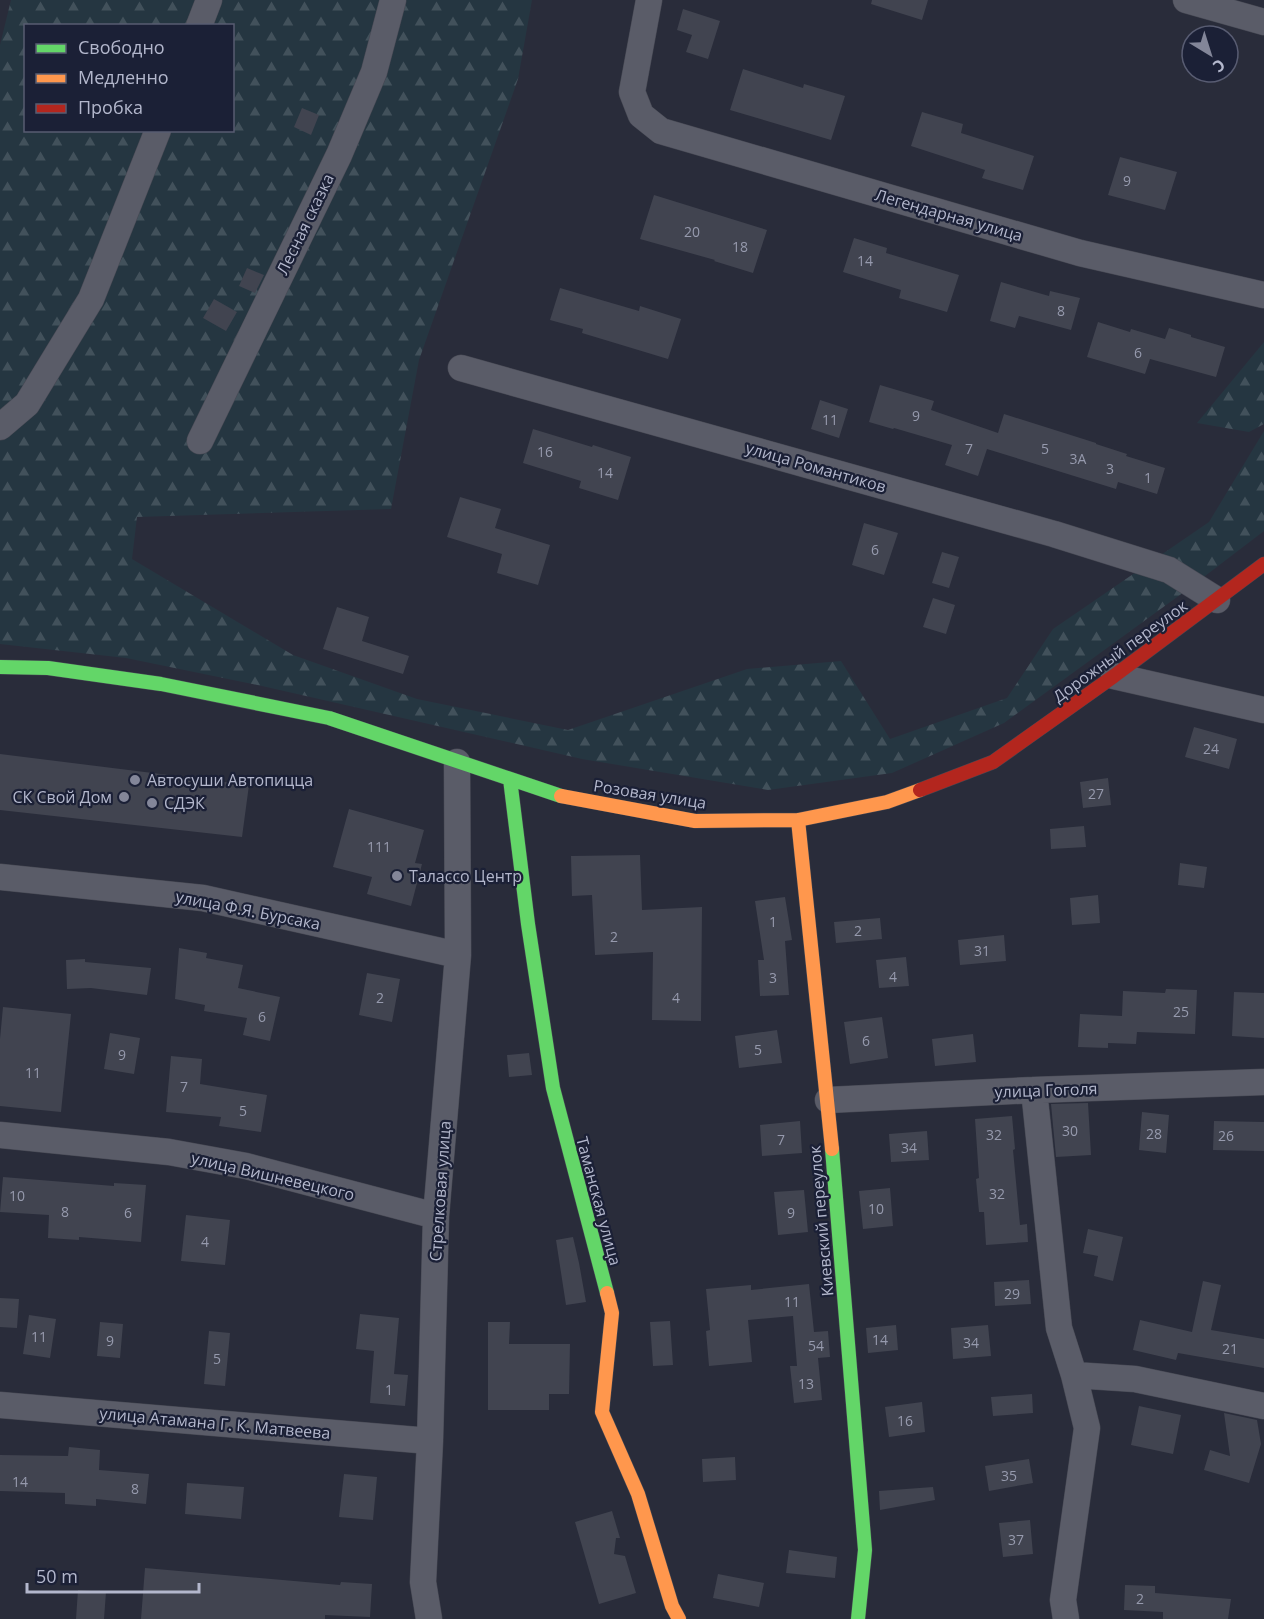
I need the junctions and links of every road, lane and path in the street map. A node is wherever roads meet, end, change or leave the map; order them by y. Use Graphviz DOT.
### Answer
graph roads {
  1 [pos="209,0"];
  2 [pos="393,0"];
  3 [pos="650,0"];
  4 [pos="1186,0"];
  5 [pos="1264,22"];
  6 [pos="200,24"];
  7 [pos="157,132"];
  8 [pos="1264,296"];
  9 [pos="461,368"];
  10 [pos="0,427"];
  11 [pos="200,441"];
  12 [pos="1264,564"];
  13 [pos="1217,600"];
  14 [pos="0,667"];
  15 [pos="1114,676"];
  16 [pos="1264,710"];
  17 [pos="457,762"];
  18 [pos="993,762"];
  19 [pos="510,779"];
  20 [pos="798,820"];
  21 [pos="0,877"];
  22 [pos="458,955"];
  23 [pos="1264,1082"];
  24 [pos="1034,1090"];
  25 [pos="828,1100"];
  26 [pos="0,1134"];
  27 [pos="436,1216"];
  28 [pos="1074,1375"];
  29 [pos="0,1405"];
  30 [pos="1264,1406"];
  31 [pos="430,1442"];
  32 [pos="429,1619"];
  33 [pos="679,1619"];
  34 [pos="858,1619"];
  35 [pos="1066,1619"];
  1 -- 6 [label="street"];
  2 -- 11 [label="street, Лесная сказка"];
  3 -- 8 [label="street, Легендарная улица"];
  4 -- 5 [label="street"];
  7 -- 10 [label="street"];
  9 -- 13 [label="street, улица Романтиков"];
  12 -- 13 [label="street, Дорожный переулок"];
  13 -- 15 [label="street, Дорожный переулок"];
  14 -- 17 [label="street, Розовая улица"];
  15 -- 16 [label="street"];
  15 -- 18 [label="street, Дорожный переулок"];
  17 -- 19 [label="street, Розовая улица"];
  17 -- 22 [label="street, Стрелковая улица"];
  18 -- 20 [label="street, Розовая улица"];
  19 -- 20 [label="street, Розовая улица"];
  19 -- 33 [label="street, Таманская улица"];
  20 -- 25 [label="street, Киевский переулок"];
  21 -- 22 [label="street, улица Ф.Я. Бурсака"];
  22 -- 27 [label="street, Стрелковая улица"];
  23 -- 24 [label="street, улица Гоголя"];
  24 -- 25 [label="street, улица Гоголя"];
  24 -- 28 [label="street"];
  25 -- 34 [label="street, Киевский переулок"];
  26 -- 27 [label="street, улица Вишневецкого"];
  27 -- 31 [label="street, Стрелковая улица"];
  28 -- 30 [label="street"];
  28 -- 35 [label="street"];
  29 -- 31 [label="street, улица Атамана Г. К. Матвеева"];
  31 -- 32 [label="street, Стрелковая улица"];
}
